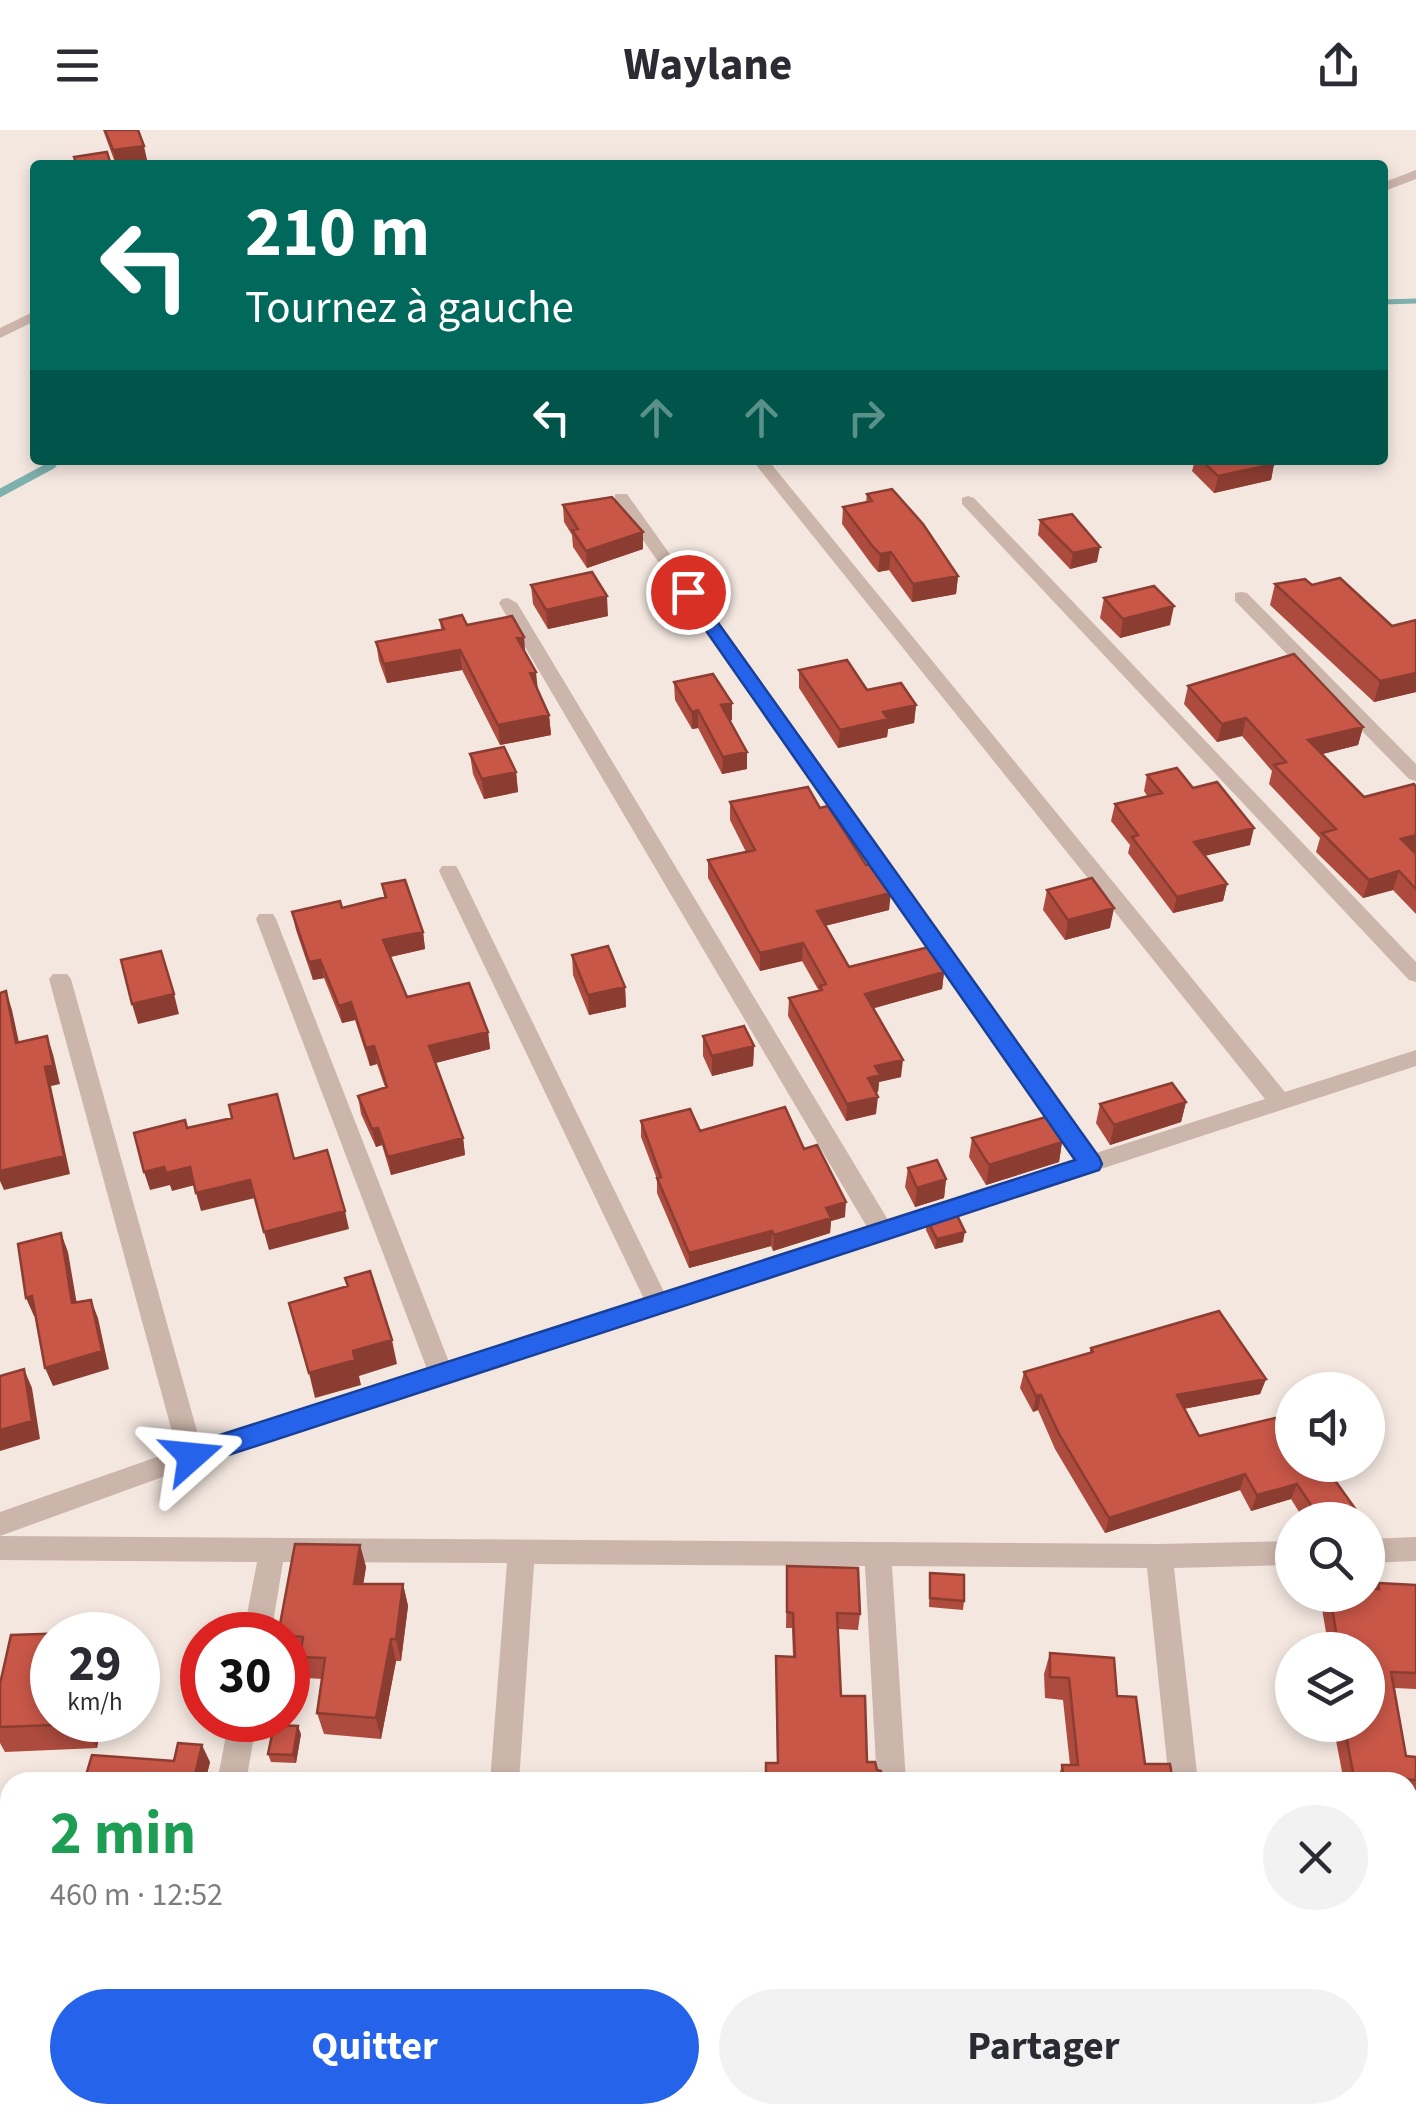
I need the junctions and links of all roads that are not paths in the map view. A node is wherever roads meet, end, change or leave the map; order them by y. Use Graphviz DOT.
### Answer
graph roads {
  1 [pos="1416,174"];
  2 [pos="1388,186"];
  3 [pos="30,318"];
  4 [pos="0,334"];
  5 [pos="764,465"];
  6 [pos="621,497"];
  7 [pos="968,500"];
  8 [pos="1241,597"];
  9 [pos="508,604"];
  10 [pos="1416,775"];
  11 [pos="449,872"];
  12 [pos="266,919"];
  13 [pos="1416,974"];
  14 [pos="60,978"];
  15 [pos="1416,1058"];
  16 [pos="1280,1102"];
  17 [pos="1090,1164"];
  18 [pos="882,1231"];
  19 [pos="658,1304"];
  20 [pos="442,1374"];
  21 [pos="192,1456"];
  22 [pos="0,1524"];
  23 [pos="0,1548"];
  24 [pos="272,1550"];
  25 [pos="521,1551"];
  26 [pos="1275,1553"];
  27 [pos="1385,1553"];
  28 [pos="878,1554"];
  29 [pos="1160,1556"];
  30 [pos="1415,1557"];
  31 [pos="261,1612"];
  32 [pos="239,1742"];
  33 [pos="234,1772"];
  34 [pos="505,1772"];
  35 [pos="890,1772"];
  36 [pos="1183,1772"];
  1 -- 2 [label="street"];
  3 -- 4 [label="street"];
  5 -- 16 [label="street"];
  6 -- 17 [label="street"];
  7 -- 13 [label="street"];
  8 -- 10 [label="street"];
  9 -- 18 [label="street"];
  11 -- 19 [label="street"];
  12 -- 20 [label="street"];
  14 -- 21 [label="street"];
  15 -- 16 [label="street"];
  16 -- 17 [label="street"];
  17 -- 18 [label="street"];
  18 -- 19 [label="street"];
  19 -- 20 [label="street"];
  20 -- 21 [label="street"];
  21 -- 22 [label="street"];
  23 -- 24 [label="street"];
  24 -- 25 [label="street"];
  24 -- 31 [label="street"];
  25 -- 28 [label="street"];
  25 -- 34 [label="street"];
  26 -- 29 [label="street"];
  27 -- 30 [label="street"];
  28 -- 29 [label="street"];
  28 -- 35 [label="street"];
  29 -- 36 [label="street"];
  32 -- 33 [label="street"];
}
